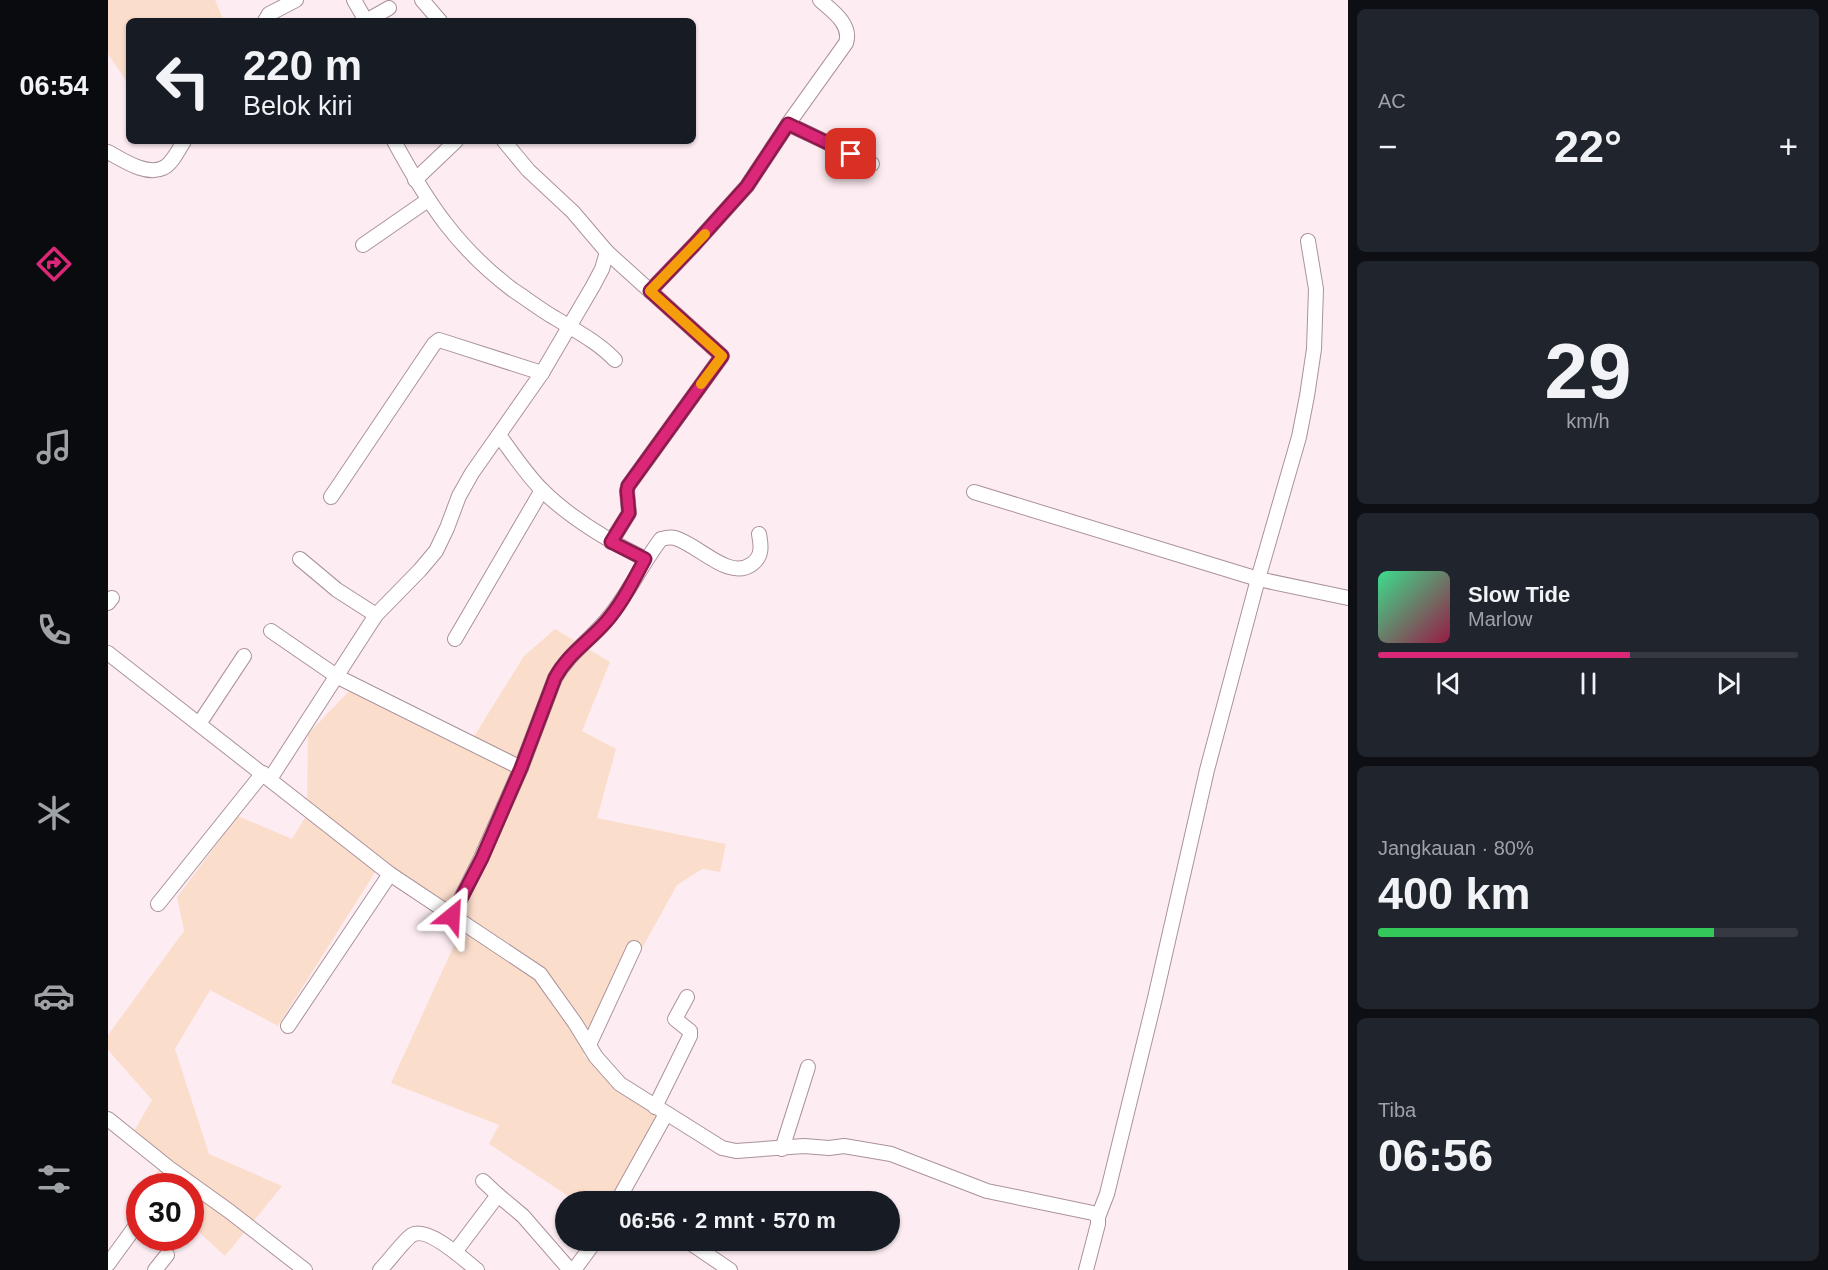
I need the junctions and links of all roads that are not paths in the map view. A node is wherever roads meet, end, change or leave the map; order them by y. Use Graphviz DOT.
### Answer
graph roads {
  1 [pos="296,0"];
  2 [pos="354,0"];
  3 [pos="422,0"];
  4 [pos="820,0"];
  5 [pos="389,8"];
  6 [pos="267,18"];
  7 [pos="364,18"];
  8 [pos="371,18"];
  9 [pos="437,18"];
  10 [pos="788,124"];
  11 [pos="182,144"];
  12 [pos="396,144"];
  13 [pos="453,144"];
  14 [pos="506,144"];
  15 [pos="108,152"];
  16 [pos="872,164"];
  17 [pos="415,180"];
  18 [pos="428,200"];
  19 [pos="1308,241"];
  20 [pos="363,245"];
  21 [pos="607,252"];
  22 [pos="650,291"];
  23 [pos="569,326"];
  24 [pos="615,360"];
  25 [pos="542,373"];
  26 [pos="499,435"];
  27 [pos="542,490"];
  28 [pos="974,492"];
  29 [pos="331,497"];
  30 [pos="759,534"];
  31 [pos="611,542"];
  32 [pos="300,558"];
  33 [pos="645,559"];
  34 [pos="1258,579"];
  35 [pos="1348,598"];
  36 [pos="376,615"];
  37 [pos="271,631"];
  38 [pos="455,639"];
  39 [pos="108,653"];
  40 [pos="244,656"];
  41 [pos="338,677"];
  42 [pos="199,724"];
  43 [pos="521,768"];
  44 [pos="267,776"];
  45 [pos="390,874"];
  46 [pos="158,904"];
  47 [pos="452,916"];
  48 [pos="634,948"];
  49 [pos="687,997"];
  50 [pos="288,1026"];
  51 [pos="589,1045"];
  52 [pos="808,1067"];
  53 [pos="660,1110"];
  54 [pos="108,1119"];
  55 [pos="782,1149"];
  56 [pos="483,1181"];
  57 [pos="626,1191"];
  58 [pos="498,1195"];
  59 [pos="1098,1217"];
  60 [pos="126,1239"];
  61 [pos="587,1251"];
  62 [pos="702,1251"];
  63 [pos="455,1252"];
  64 [pos="166,1255"];
  65 [pos="108,1264"];
  66 [pos="155,1270"];
  67 [pos="305,1270"];
  68 [pos="380,1270"];
  69 [pos="477,1270"];
  70 [pos="572,1270"];
  71 [pos="730,1270"];
  72 [pos="1086,1270"];
  1 -- 6 [label="street"];
  2 -- 7 [label="street"];
  3 -- 9 [label="street"];
  4 -- 10 [label="street"];
  5 -- 8 [label="street"];
  10 -- 16 [label="street"];
  10 -- 22 [label="street"];
  11 -- 15 [label="street"];
  12 -- 17 [label="street"];
  13 -- 17 [label="street"];
  14 -- 21 [label="street"];
  17 -- 18 [label="street"];
  18 -- 20 [label="street"];
  18 -- 23 [label="street"];
  19 -- 34 [label="street"];
  21 -- 22 [label="street"];
  21 -- 23 [label="street"];
  22 -- 31 [label="street"];
  23 -- 24 [label="street"];
  23 -- 25 [label="street"];
  25 -- 26 [label="street"];
  25 -- 29 [label="street"];
  26 -- 27 [label="street"];
  26 -- 36 [label="street"];
  27 -- 31 [label="street"];
  27 -- 38 [label="street"];
  28 -- 34 [label="street"];
  30 -- 33 [label="street"];
  31 -- 33 [label="street"];
  32 -- 36 [label="street"];
  33 -- 43 [label="street"];
  34 -- 35 [label="street"];
  34 -- 59 [label="street"];
  36 -- 41 [label="street"];
  37 -- 41 [label="street"];
  39 -- 42 [label="street"];
  40 -- 42 [label="street"];
  41 -- 43 [label="street"];
  41 -- 44 [label="street"];
  42 -- 44 [label="street"];
  43 -- 47 [label="street"];
  44 -- 45 [label="street"];
  44 -- 46 [label="street"];
  45 -- 47 [label="street"];
  45 -- 50 [label="street"];
  47 -- 51 [label="street"];
  48 -- 51 [label="street"];
  49 -- 53 [label="street"];
  51 -- 53 [label="street"];
  52 -- 55 [label="street"];
  53 -- 55 [label="street"];
  53 -- 57 [label="street"];
  54 -- 67 [label="street"];
  55 -- 59 [label="street"];
  56 -- 58 [label="street"];
  58 -- 63 [label="street"];
  58 -- 70 [label="street"];
  59 -- 72 [label="street"];
  60 -- 65 [label="street"];
  61 -- 70 [label="street"];
  62 -- 71 [label="street"];
  63 -- 68 [label="street"];
  63 -- 69 [label="street"];
  64 -- 66 [label="street"];
}
